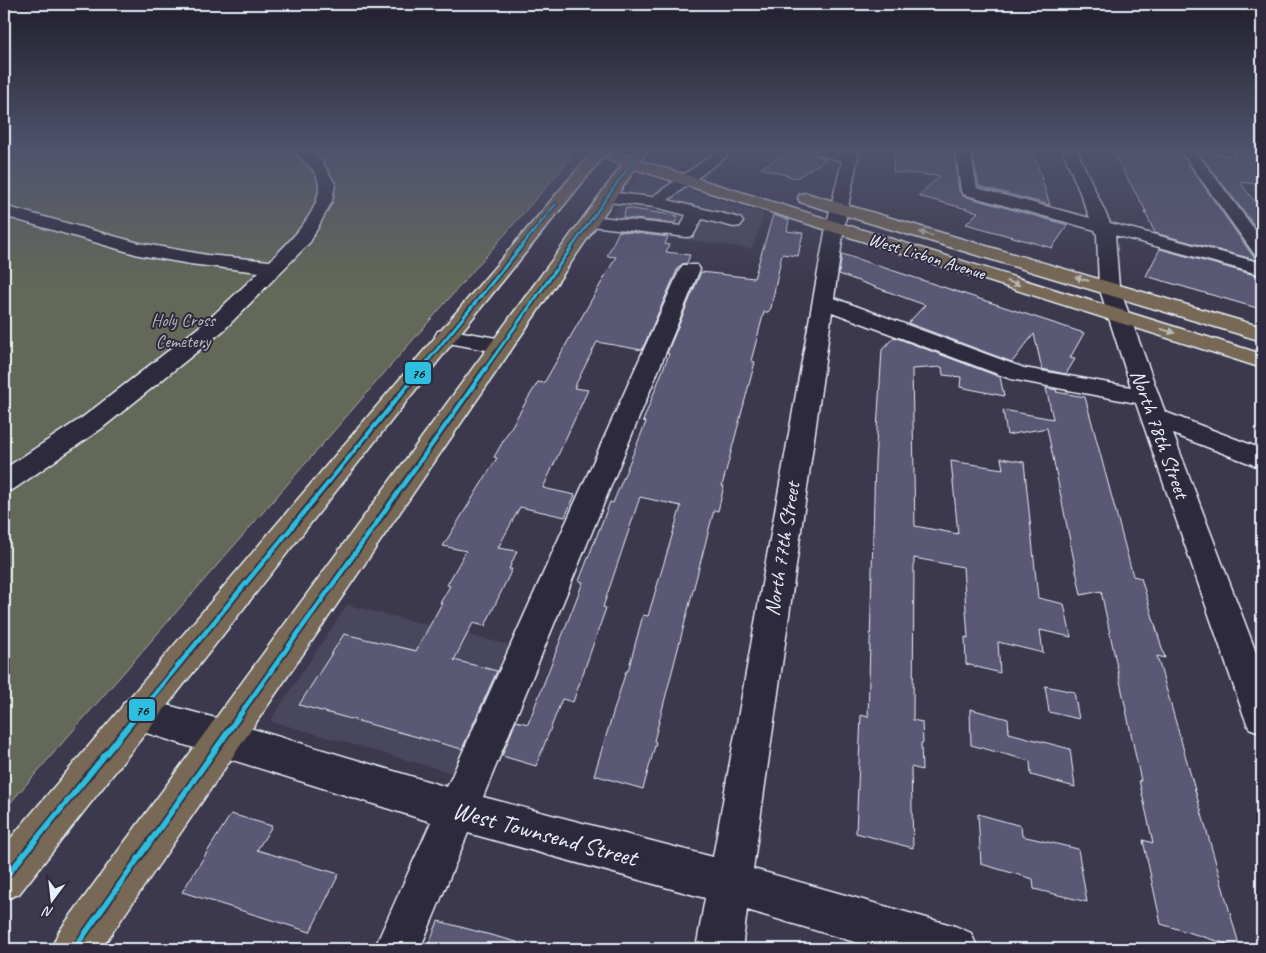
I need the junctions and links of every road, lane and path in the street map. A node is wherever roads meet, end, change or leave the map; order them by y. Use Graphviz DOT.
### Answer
graph roads {
  1 [pos="325,195"];
  2 [pos="561,195"];
  3 [pos="664,195"];
  4 [pos="744,195"];
  5 [pos="796,195"];
  6 [pos="839,195"];
  7 [pos="986,195"];
  8 [pos="1090,195"];
  9 [pos="1221,195"];
  10 [pos="608,196"];
  11 [pos="655,202"];
  12 [pos="4,211"];
  13 [pos="696,212"];
  14 [pos="837,218"];
  15 [pos="734,222"];
  16 [pos="587,227"];
  17 [pos="1104,227"];
  18 [pos="1262,251"];
  19 [pos="275,267"];
  20 [pos="1262,268"];
  21 [pos="690,269"];
  22 [pos="1109,287"];
  23 [pos="823,301"];
  24 [pos="1117,315"];
  25 [pos="1262,334"];
  26 [pos="446,336"];
  27 [pos="502,346"];
  28 [pos="1262,361"];
  29 [pos="1151,407"];
  30 [pos="1262,459"];
  31 [pos="4,482"];
  32 [pos="137,714"];
  33 [pos="1262,716"];
  34 [pos="223,738"];
  35 [pos="457,810"];
  36 [pos="4,879"];
  37 [pos="728,883"];
  38 [pos="74,949"];
  39 [pos="397,949"];
  40 [pos="719,949"];
  41 [pos="955,949"];
  1 -- 19 [label="street"];
  2 -- 26 [label="main road"];
  3 -- 11 [label="street"];
  4 -- 14 [label="main road, West Lisbon Avenue"];
  5 -- 14 [label="main road, West Lisbon Avenue"];
  6 -- 14 [label="street, North 77th Street"];
  7 -- 17 [label="street"];
  8 -- 17 [label="street, North 78th Street"];
  9 -- 18 [label="street"];
  10 -- 11 [label="street"];
  10 -- 16 [label="main road"];
  11 -- 13 [label="street"];
  12 -- 19 [label="street"];
  13 -- 15 [label="street"];
  13 -- 16 [label="street"];
  22 -- 14 [label="main road, West Lisbon Avenue, one-way"];
  14 -- 23 [label="street, North 77th Street"];
  14 -- 24 [label="main road, West Lisbon Avenue, one-way"];
  16 -- 27 [label="main road"];
  17 -- 20 [label="street"];
  17 -- 22 [label="street, North 78th Street"];
  19 -- 31 [label="street"];
  21 -- 35 [label="street"];
  22 -- 24 [label="street, North 78th Street"];
  22 -- 25 [label="main road, West Lisbon Avenue"];
  23 -- 29 [label="street"];
  23 -- 37 [label="street, North 77th Street"];
  24 -- 28 [label="main road, West Lisbon Avenue, one-way"];
  24 -- 29 [label="street, North 78th Street"];
  26 -- 27 [label="street"];
  26 -- 32 [label="main road"];
  27 -- 34 [label="main road"];
  29 -- 30 [label="street"];
  29 -- 33 [label="street, North 78th Street"];
  32 -- 34 [label="street, West Townsend Street"];
  32 -- 36 [label="main road"];
  34 -- 35 [label="street, West Townsend Street"];
  34 -- 38 [label="main road"];
  35 -- 37 [label="street, West Townsend Street"];
  35 -- 39 [label="street"];
  37 -- 40 [label="street, North 77th Street"];
  37 -- 41 [label="street, West Townsend Street"];
}
